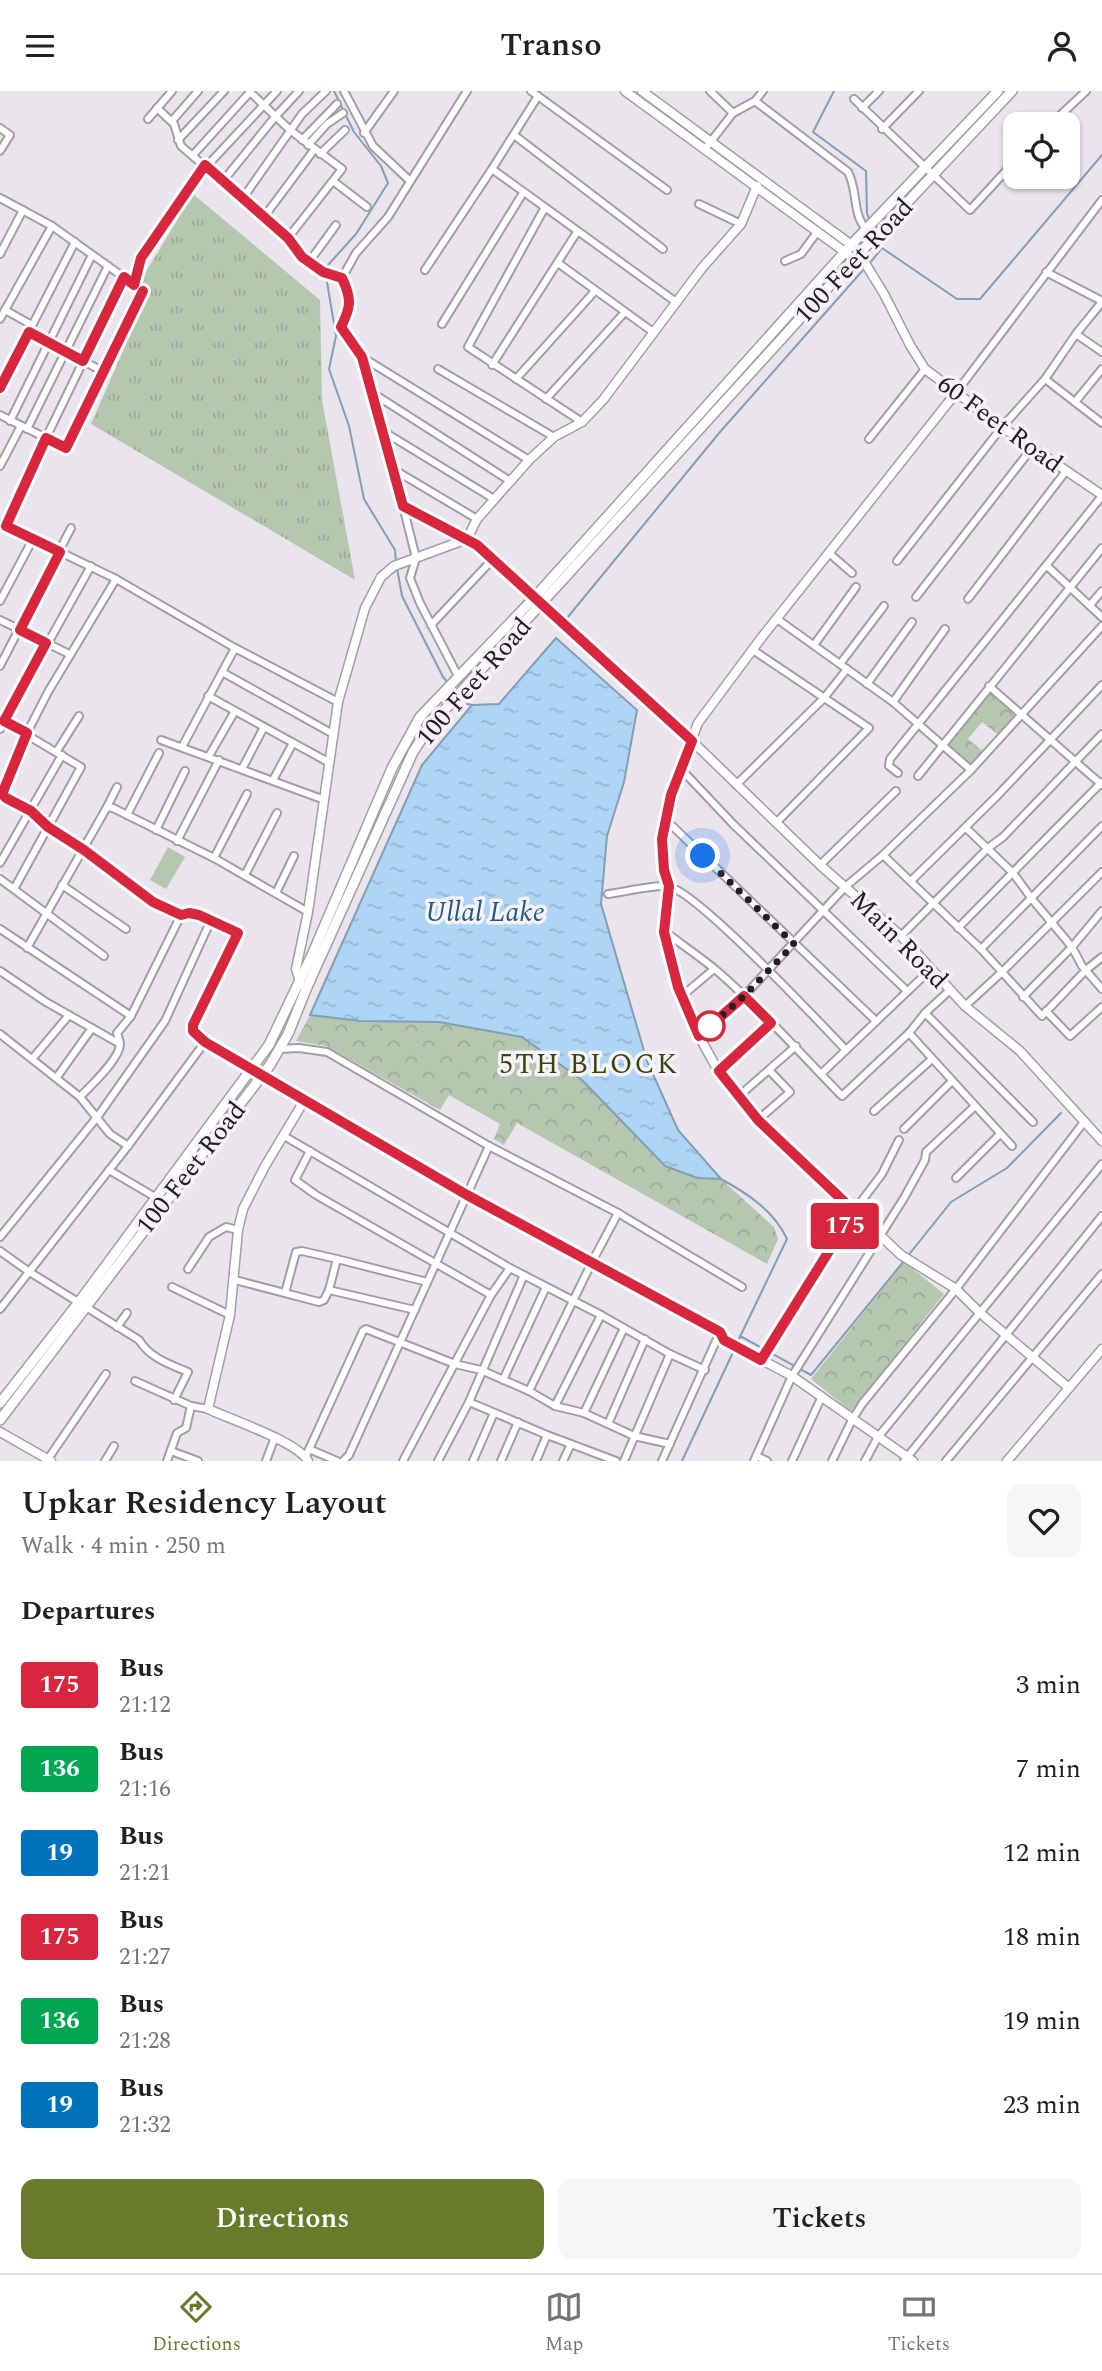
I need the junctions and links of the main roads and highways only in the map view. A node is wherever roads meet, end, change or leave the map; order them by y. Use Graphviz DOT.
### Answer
graph roads {
  1 [pos="998,91"];
  2 [pos="1012,91"];
  3 [pos="929,172"];
  4 [pos="538,602"];
  5 [pos="303,985"];
  6 [pos="82,1304"];
  7 [pos="0,1403"];
  8 [pos="0,1420"];
  1 -- 3 [label="main road, 100 Feet Road"];
  2 -- 3 [label="main road, 100 Feet Road"];
  3 -- 4 [label="main road, 100 Feet Road"];
  3 -- 4 [label="main road, 100 Feet Road"];
  4 -- 5 [label="main road, 100 Feet Road"];
  4 -- 5 [label="main road, 100 Feet Road"];
  5 -- 6 [label="main road, 100 Feet Road"];
  5 -- 6 [label="main road, 100 Feet Road"];
  6 -- 7 [label="main road, 100 Feet Road"];
  6 -- 8 [label="main road, 100 Feet Road"];
}
